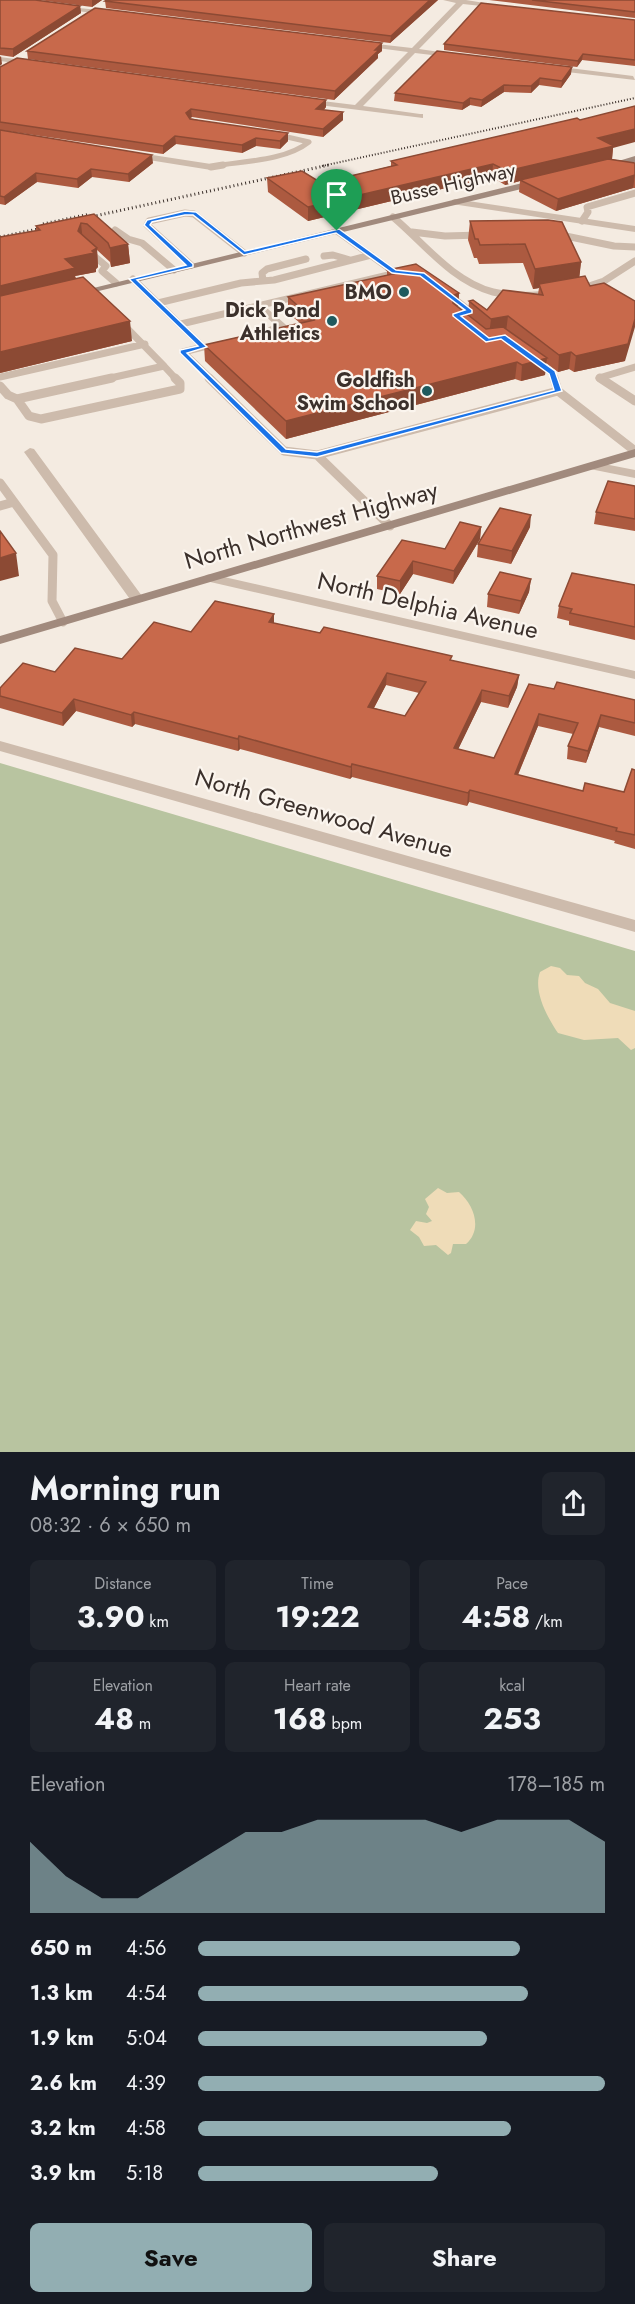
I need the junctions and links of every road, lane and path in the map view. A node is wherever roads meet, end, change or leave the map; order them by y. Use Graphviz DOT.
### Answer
graph roads {
  1 [pos="446,0"];
  2 [pos="462,1"];
  3 [pos="50,5"];
  4 [pos="103,5"];
  5 [pos="508,7"];
  6 [pos="94,11"];
  7 [pos="118,14"];
  8 [pos="84,17"];
  9 [pos="354,43"];
  10 [pos="413,51"];
  11 [pos="25,55"];
  12 [pos="459,56"];
  13 [pos="0,59"];
  14 [pos="15,62"];
  15 [pos="38,65"];
  16 [pos="540,67"];
  17 [pos="0,71"];
  18 [pos="633,78"];
  19 [pos="298,100"];
  20 [pos="357,108"];
  21 [pos="420,117"];
  22 [pos="267,133"];
  23 [pos="117,152"];
  24 [pos="635,159"];
  25 [pos="608,166"];
  26 [pos="211,167"];
  27 [pos="597,168"];
  28 [pos="626,169"];
  29 [pos="554,179"];
  30 [pos="635,194"];
  31 [pos="455,202"];
  32 [pos="393,217"];
  33 [pos="582,221"];
  34 [pos="635,229"];
  35 [pos="115,230"];
  36 [pos="337,231"];
  37 [pos="412,232"];
  38 [pos="544,233"];
  39 [pos="487,235"];
  40 [pos="635,247"];
  41 [pos="85,248"];
  42 [pos="244,253"];
  43 [pos="371,255"];
  44 [pos="324,256"];
  45 [pos="306,259"];
  46 [pos="351,261"];
  47 [pos="635,261"];
  48 [pos="191,266"];
  49 [pos="174,270"];
  50 [pos="394,272"];
  51 [pos="413,273"];
  52 [pos="133,279"];
  53 [pos="262,281"];
  54 [pos="116,283"];
  55 [pos="438,286"];
  56 [pos="87,290"];
  57 [pos="573,290"];
  58 [pos="563,292"];
  59 [pos="65,296"];
  60 [pos="96,298"];
  61 [pos="158,303"];
  62 [pos="258,305"];
  63 [pos="112,313"];
  64 [pos="464,321"];
  65 [pos="181,324"];
  66 [pos="260,333"];
  67 [pos="146,344"];
  68 [pos="215,344"];
  69 [pos="203,347"];
  70 [pos="525,352"];
  71 [pos="164,366"];
  72 [pos="635,367"];
  73 [pos="0,377"];
  74 [pos="0,386"];
  75 [pos="558,391"];
  76 [pos="17,399"];
  77 [pos="635,401"];
  78 [pos="30,452"];
  79 [pos="635,452"];
  80 [pos="317,454"];
  81 [pos="594,466"];
  82 [pos="635,474"];
  83 [pos="0,483"];
  84 [pos="14,502"];
  85 [pos="0,506"];
  86 [pos="390,526"];
  87 [pos="211,578"];
  88 [pos="137,600"];
  89 [pos="63,622"];
  90 [pos="0,640"];
  91 [pos="635,675"];
  92 [pos="0,746"];
  93 [pos="635,926"];
  1 -- 2 [label="street"];
  2 -- 5 [label="street"];
  2 -- 10 [label="street"];
  3 -- 6 [label="street"];
  4 -- 6 [label="street"];
  6 -- 7 [label="street"];
  6 -- 8 [label="street"];
  9 -- 10 [label="street"];
  10 -- 12 [label="street"];
  10 -- 20 [label="street"];
  11 -- 14 [label="street"];
  13 -- 14 [label="street"];
  14 -- 15 [label="street"];
  14 -- 17 [label="street"];
  16 -- 18 [label="street"];
  19 -- 20 [label="street"];
  20 -- 21 [label="street"];
  22 -- 26 [label="lane"];
  23 -- 26 [label="street"];
  24 -- 25 [label="main road"];
  25 -- 27 [label="main road"];
  25 -- 28 [label="lane"];
  29 -- 31 [label="main road, Busse Highway"];
  30 -- 33 [label="lane"];
  31 -- 32 [label="main road, Busse Highway"];
  31 -- 33 [label="street"];
  32 -- 36 [label="main road, Busse Highway"];
  32 -- 37 [label="lane"];
  33 -- 34 [label="street"];
  35 -- 49 [label="lane"];
  36 -- 42 [label="main road, Busse Highway"];
  36 -- 43 [label="lane"];
  37 -- 39 [label="lane"];
  37 -- 58 [label="lane"];
  38 -- 40 [label="lane"];
  41 -- 54 [label="lane"];
  42 -- 48 [label="main road, Busse Highway"];
  42 -- 48 [label="lane"];
  43 -- 46 [label="lane"];
  43 -- 50 [label="lane"];
  44 -- 46 [label="lane"];
  45 -- 53 [label="lane"];
  46 -- 53 [label="lane"];
  47 -- 57 [label="lane"];
  48 -- 49 [label="main road, Busse Highway"];
  49 -- 52 [label="main road, Busse Highway"];
  50 -- 51 [label="lane"];
  50 -- 62 [label="lane"];
  52 -- 54 [label="main road, Busse Highway"];
  52 -- 61 [label="lane"];
  53 -- 61 [label="lane"];
  54 -- 56 [label="main road, Busse Highway"];
  55 -- 64 [label="lane"];
  56 -- 59 [label="main road, Busse Highway"];
  56 -- 60 [label="lane"];
  61 -- 65 [label="lane"];
  62 -- 65 [label="lane"];
  62 -- 66 [label="lane"];
  63 -- 67 [label="lane"];
  65 -- 69 [label="lane"];
  67 -- 71 [label="lane"];
  67 -- 73 [label="lane"];
  68 -- 69 [label="lane"];
  69 -- 80 [label="lane"];
  70 -- 75 [label="lane"];
  71 -- 76 [label="lane"];
  71 -- 76 [label="lane"];
  72 -- 77 [label="lane"];
  74 -- 76 [label="lane"];
  75 -- 79 [label="lane"];
  75 -- 80 [label="lane"];
  78 -- 88 [label="street"];
  79 -- 81 [label="main road, North Northwest Highway"];
  80 -- 86 [label="lane"];
  81 -- 82 [label="street"];
  81 -- 86 [label="main road, North Northwest Highway"];
  83 -- 84 [label="lane"];
  84 -- 85 [label="lane"];
  84 -- 89 [label="lane"];
  86 -- 87 [label="main road, North Northwest Highway"];
  87 -- 88 [label="main road, North Northwest Highway"];
  87 -- 91 [label="street, North Delphia Avenue"];
  88 -- 89 [label="main road, North Northwest Highway"];
  89 -- 90 [label="main road, North Northwest Highway"];
  92 -- 93 [label="street, North Greenwood Avenue"];
}
